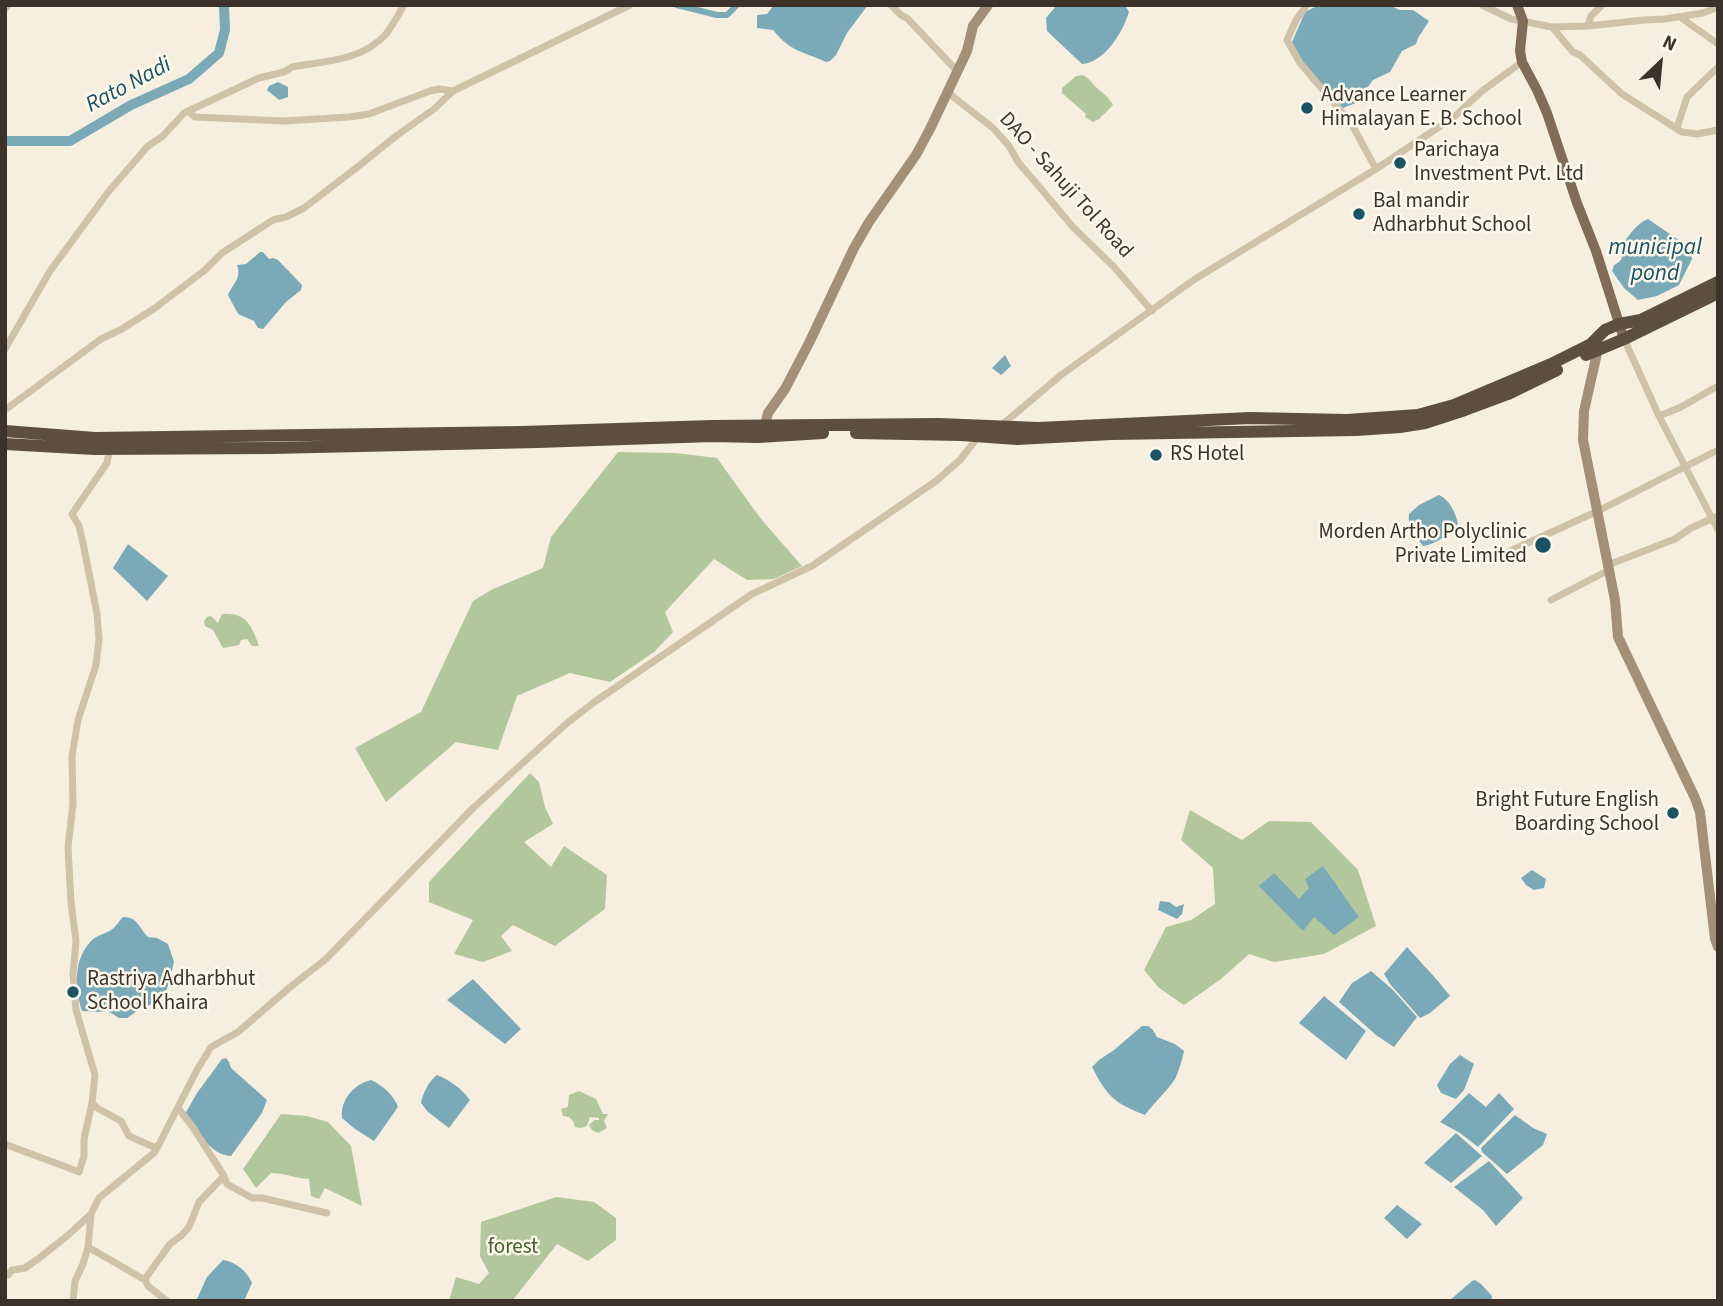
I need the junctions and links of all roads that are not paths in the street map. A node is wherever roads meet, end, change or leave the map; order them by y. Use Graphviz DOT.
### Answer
graph roads {
  1 [pos="404,5"];
  2 [pos="630,5"];
  3 [pos="891,5"];
  4 [pos="988,5"];
  5 [pos="1307,5"];
  6 [pos="1482,5"];
  7 [pos="1517,5"];
  8 [pos="1601,5"];
  9 [pos="1717,9"];
  10 [pos="1680,17"];
  11 [pos="1523,21"];
  12 [pos="1588,26"];
  13 [pos="1552,27"];
  14 [pos="1718,44"];
  15 [pos="1522,62"];
  16 [pos="1718,67"];
  17 [pos="957,71"];
  18 [pos="949,89"];
  19 [pos="453,91"];
  20 [pos="188,111"];
  21 [pos="1677,128"];
  22 [pos="1718,130"];
  23 [pos="1376,169"];
  24 [pos="1718,282"];
  25 [pos="1718,293"];
  26 [pos="1152,311"];
  27 [pos="1619,324"];
  28 [pos="1624,339"];
  29 [pos="5,349"];
  30 [pos="1598,349"];
  31 [pos="1718,386"];
  32 [pos="5,410"];
  33 [pos="1659,416"];
  34 [pos="765,425"];
  35 [pos="1009,430"];
  36 [pos="5,431"];
  37 [pos="712,431"];
  38 [pos="978,437"];
  39 [pos="5,444"];
  40 [pos="110,448"];
  41 [pos="1718,450"];
  42 [pos="1684,466"];
  43 [pos="1598,511"];
  44 [pos="1715,518"];
  45 [pos="1718,530"];
  46 [pos="1497,558"];
  47 [pos="1609,568"];
  48 [pos="1551,600"];
  49 [pos="1718,947"];
  50 [pos="92,1103"];
  51 [pos="178,1108"];
  52 [pos="5,1144"];
  53 [pos="156,1148"];
  54 [pos="224,1176"];
  55 [pos="327,1213"];
  56 [pos="91,1214"];
  57 [pos="88,1247"];
  58 [pos="5,1275"];
  59 [pos="145,1280"];
  60 [pos="73,1301"];
  61 [pos="167,1301"];
  1 -- 20 [label="street"];
  2 -- 19 [label="street"];
  3 -- 17 [label="street"];
  4 -- 17 [label="main road"];
  5 -- 23 [label="street"];
  6 -- 11 [label="street"];
  7 -- 11 [label="main road"];
  8 -- 12 [label="street"];
  9 -- 10 [label="street"];
  10 -- 12 [label="street"];
  10 -- 14 [label="street"];
  11 -- 13 [label="street"];
  11 -- 15 [label="main road"];
  12 -- 13 [label="street"];
  13 -- 21 [label="street"];
  15 -- 23 [label="street"];
  15 -- 27 [label="main road"];
  16 -- 21 [label="street"];
  17 -- 18 [label="main road"];
  18 -- 26 [label="street, DAO - Sahuji Tol Road"];
  18 -- 34 [label="main road"];
  19 -- 20 [label="street"];
  19 -- 32 [label="street"];
  20 -- 29 [label="street"];
  21 -- 22 [label="street"];
  23 -- 26 [label="street"];
  24 -- 27 [label="highway"];
  25 -- 28 [label="highway"];
  26 -- 35 [label="street"];
  27 -- 28 [label="main road"];
  27 -- 35 [label="highway"];
  28 -- 30 [label="highway"];
  28 -- 33 [label="street"];
  30 -- 35 [label="highway"];
  30 -- 43 [label="main road"];
  31 -- 33 [label="street"];
  33 -- 42 [label="street"];
  34 -- 35 [label="highway"];
  34 -- 37 [label="highway"];
  35 -- 38 [label="highway"];
  36 -- 37 [label="highway"];
  37 -- 38 [label="highway"];
  37 -- 40 [label="highway"];
  38 -- 51 [label="street"];
  39 -- 40 [label="highway"];
  40 -- 50 [label="street"];
  41 -- 42 [label="street"];
  42 -- 43 [label="street"];
  42 -- 44 [label="street"];
  43 -- 46 [label="street"];
  43 -- 47 [label="main road"];
  44 -- 45 [label="street"];
  44 -- 47 [label="street"];
  47 -- 48 [label="street"];
  47 -- 49 [label="main road"];
  50 -- 52 [label="street"];
  50 -- 53 [label="street"];
  51 -- 53 [label="street"];
  51 -- 54 [label="street"];
  53 -- 56 [label="street"];
  54 -- 55 [label="street"];
  54 -- 59 [label="street"];
  56 -- 57 [label="street"];
  56 -- 58 [label="street"];
  57 -- 59 [label="street"];
  57 -- 60 [label="street"];
  59 -- 61 [label="street"];
}
